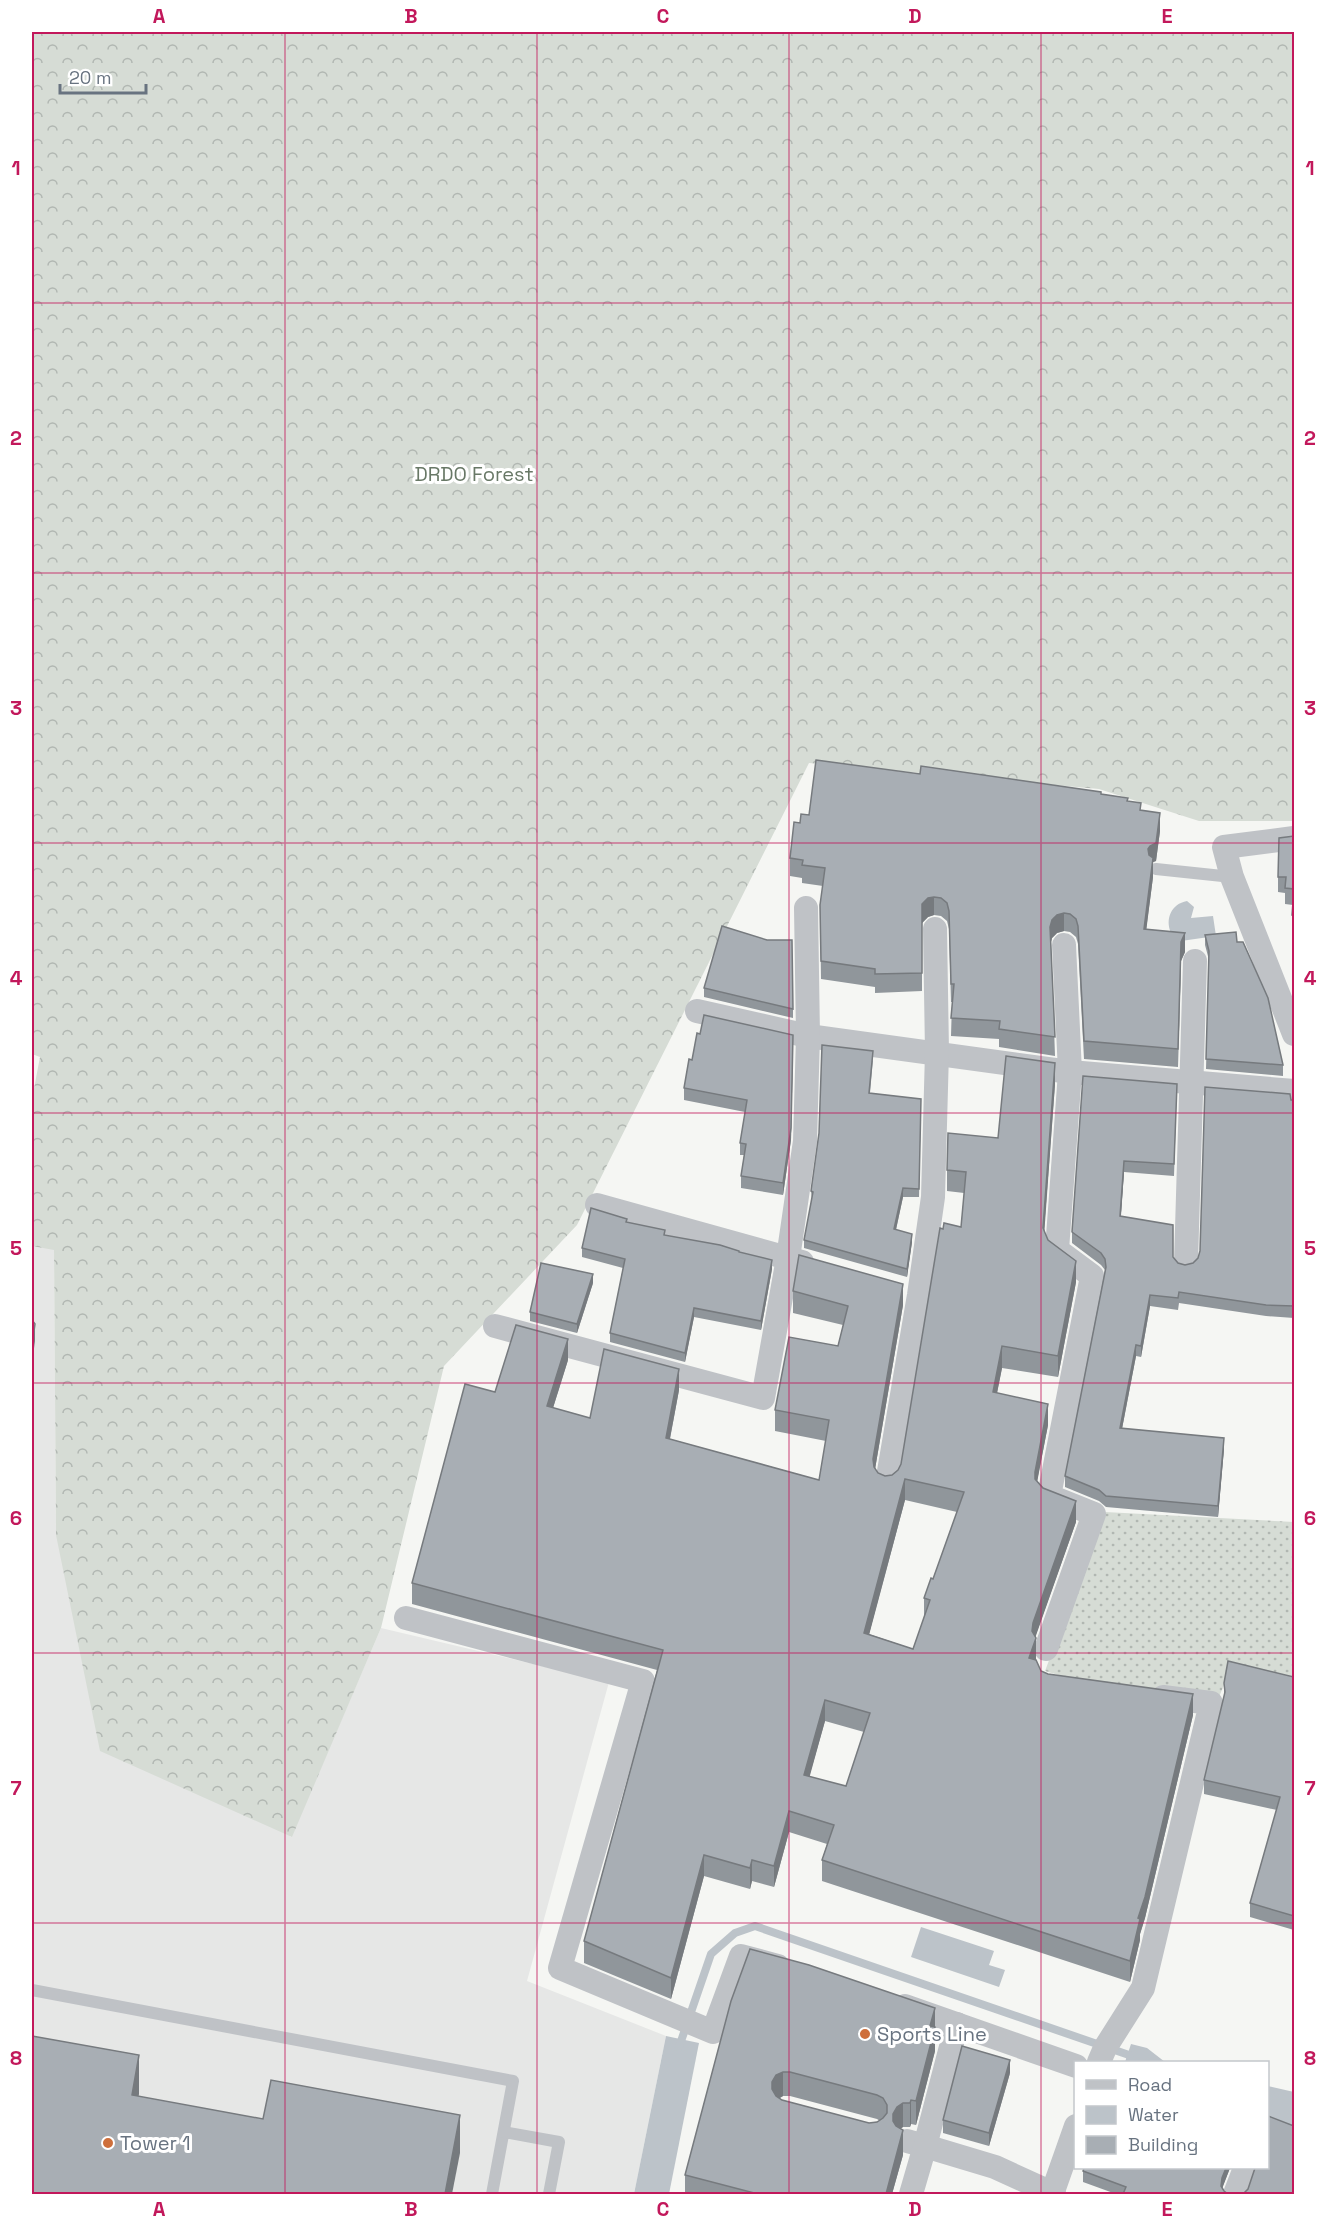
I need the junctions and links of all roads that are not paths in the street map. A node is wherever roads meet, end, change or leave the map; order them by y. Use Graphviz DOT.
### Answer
graph roads {
  1 [pos="1294,838"];
  2 [pos="1156,869"];
  3 [pos="1232,877"];
  4 [pos="806,908"];
  5 [pos="935,929"];
  6 [pos="1064,945"];
  7 [pos="1195,961"];
  8 [pos="697,1011"];
  9 [pos="1294,1034"];
  10 [pos="808,1036"];
  11 [pos="937,1052"];
  12 [pos="1070,1072"];
  13 [pos="1191,1081"];
  14 [pos="1294,1091"];
  15 [pos="597,1205"];
  16 [pos="788,1258"];
  17 [pos="1186,1262"];
  18 [pos="821,1267"];
  19 [pos="495,1326"];
  20 [pos="887,1483"];
  21 [pos="406,1618"];
  22 [pos="1046,1649"];
  23 [pos="1142,1694"];
  24 [pos="803,1973"];
  25 [pos="32,1990"];
  26 [pos="880,1998"];
  27 [pos="957,2024"];
  28 [pos="1102,2055"];
  29 [pos="1074,2065"];
  30 [pos="504,2132"];
  31 [pos="1074,2132"];
  32 [pos="916,2144"];
  33 [pos="1245,2169"];
  34 [pos="492,2194"];
  35 [pos="549,2194"];
  36 [pos="911,2194"];
  37 [pos="1053,2194"];
  38 [pos="1235,2194"];
  1 -- 3 [label="street"];
  2 -- 3 [label="lane"];
  3 -- 9 [label="street"];
  4 -- 10 [label="street"];
  5 -- 11 [label="street"];
  6 -- 12 [label="street"];
  7 -- 13 [label="street"];
  8 -- 10 [label="street"];
  10 -- 11 [label="street"];
  10 -- 16 [label="street"];
  11 -- 12 [label="street"];
  11 -- 20 [label="street"];
  12 -- 13 [label="street"];
  12 -- 22 [label="street"];
  13 -- 14 [label="street"];
  13 -- 17 [label="street"];
  15 -- 16 [label="street"];
  16 -- 18 [label="street"];
  16 -- 19 [label="street"];
  21 -- 24 [label="street"];
  23 -- 28 [label="street"];
  25 -- 30 [label="lane"];
  26 -- 27 [label="street"];
  27 -- 29 [label="street"];
  27 -- 32 [label="street"];
  30 -- 34 [label="lane"];
  30 -- 35 [label="lane"];
  31 -- 37 [label="street"];
  32 -- 36 [label="street"];
  32 -- 37 [label="street"];
  33 -- 38 [label="street"];
}
